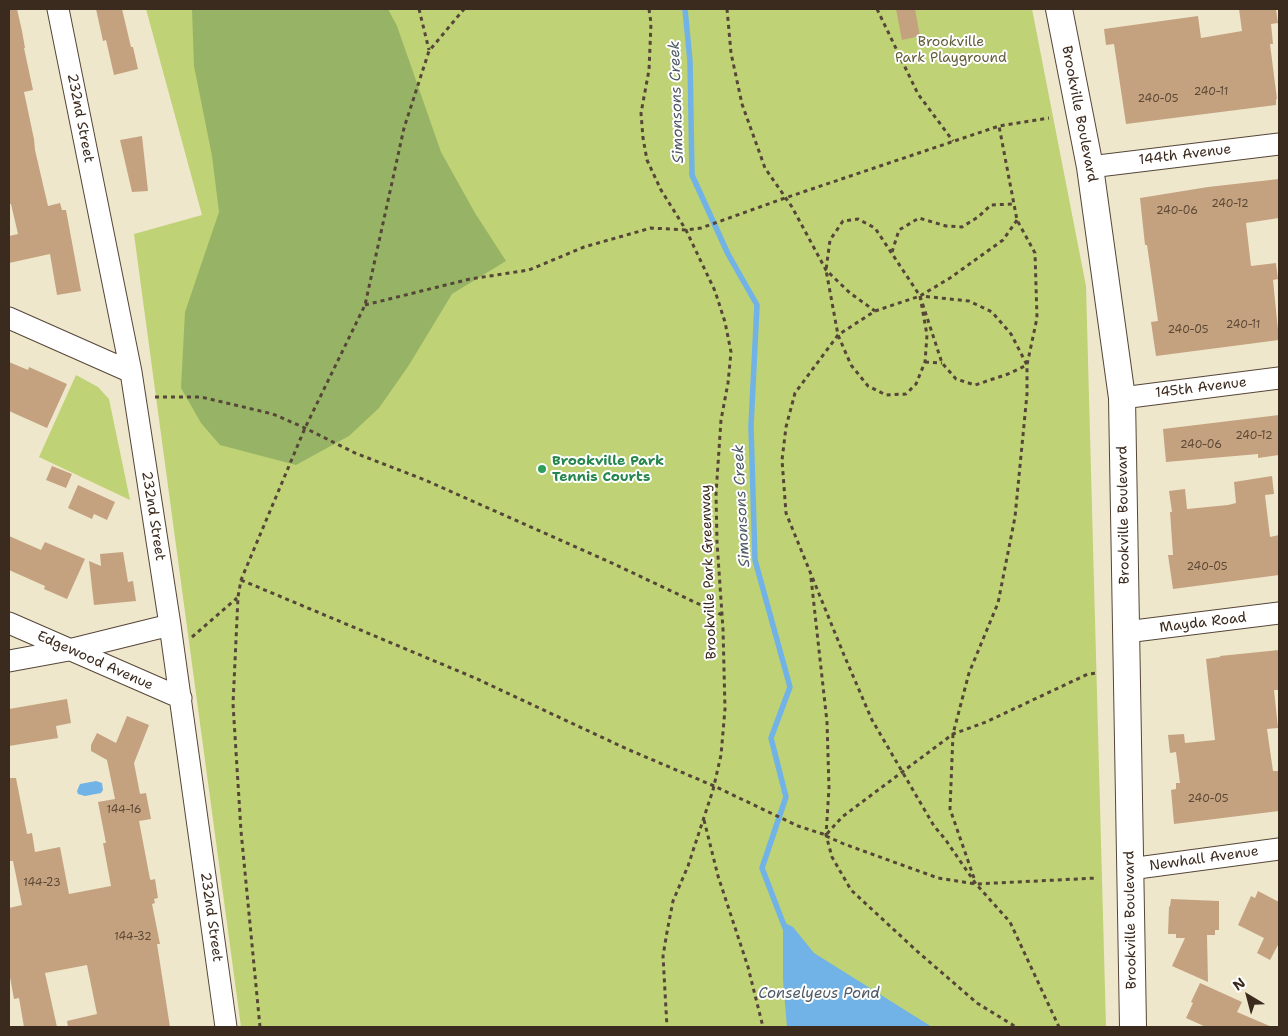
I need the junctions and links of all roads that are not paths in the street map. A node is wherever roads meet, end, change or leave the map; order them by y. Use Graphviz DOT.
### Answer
graph roads {
  1 [pos="58,9"];
  2 [pos="1059,9"];
  3 [pos="1279,144"];
  4 [pos="1090,167"];
  5 [pos="9,318"];
  6 [pos="131,372"];
  7 [pos="1279,378"];
  8 [pos="1122,398"];
  9 [pos="1279,613"];
  10 [pos="9,623"];
  11 [pos="170,625"];
  12 [pos="1126,632"];
  13 [pos="69,650"];
  14 [pos="9,661"];
  15 [pos="181,698"];
  16 [pos="1276,851"];
  17 [pos="1130,869"];
  18 [pos="226,1027"];
  19 [pos="1133,1027"];
  1 -- 6 [label="street, 232nd Street"];
  2 -- 4 [label="street, Brookville Boulevard"];
  3 -- 4 [label="street, 144th Avenue"];
  4 -- 8 [label="street, Brookville Boulevard"];
  5 -- 6 [label="street"];
  6 -- 11 [label="street, 232nd Street"];
  7 -- 8 [label="street, 145th Avenue"];
  8 -- 12 [label="street, Brookville Boulevard"];
  9 -- 12 [label="street, Mayda Road"];
  10 -- 13 [label="street, Edgewood Avenue"];
  11 -- 13 [label="street"];
  11 -- 15 [label="street, 232nd Street"];
  12 -- 17 [label="street, Brookville Boulevard"];
  13 -- 14 [label="street"];
  13 -- 15 [label="street, Edgewood Avenue"];
  15 -- 18 [label="street, 232nd Street"];
  16 -- 17 [label="street, Newhall Avenue"];
  17 -- 19 [label="street, Brookville Boulevard"];
}
